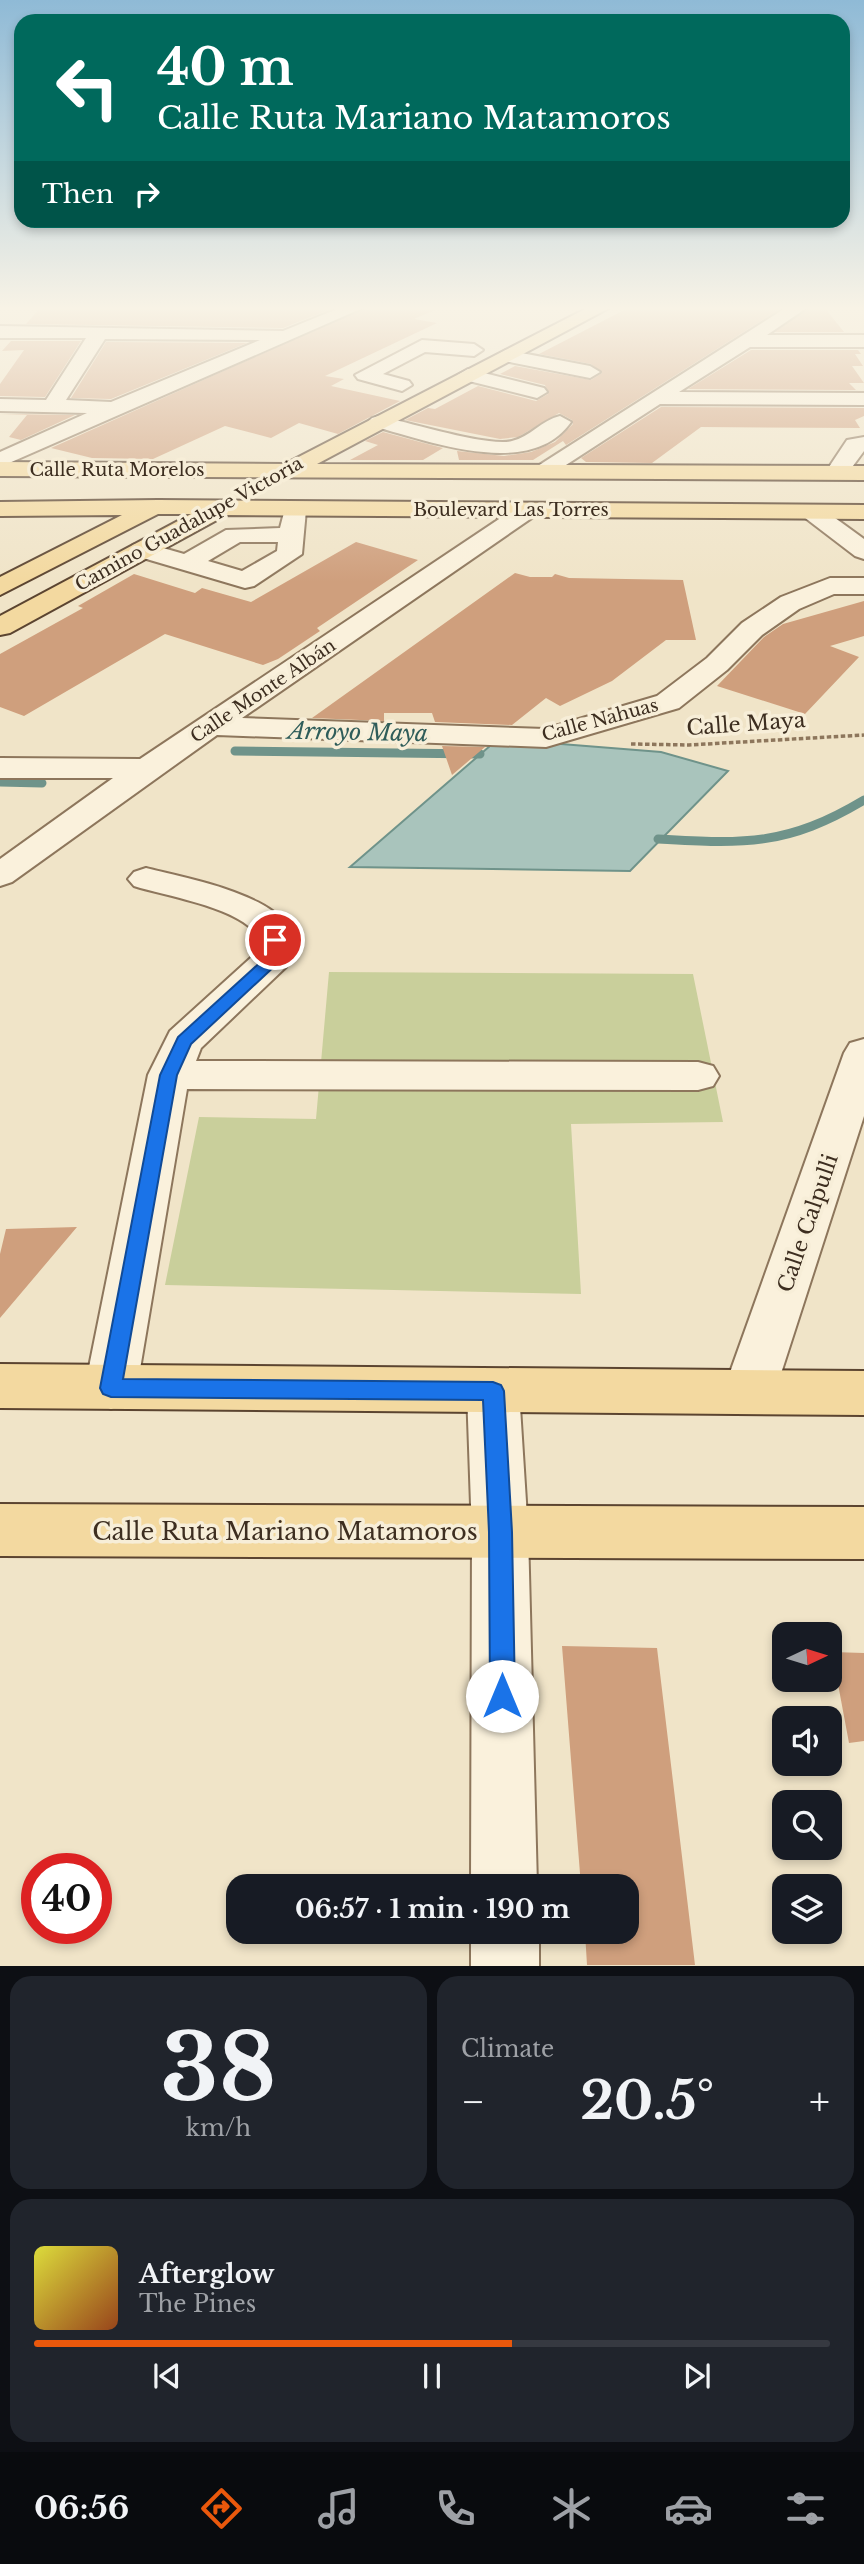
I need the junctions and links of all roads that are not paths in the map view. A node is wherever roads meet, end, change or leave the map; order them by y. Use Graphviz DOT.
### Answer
graph roads {
  1 [pos="57,399"];
  2 [pos="137,399"];
  3 [pos="423,399"];
  4 [pos="653,399"];
  5 [pos="811,399"];
  6 [pos="864,399"];
  7 [pos="0,405"];
  8 [pos="52,406"];
  9 [pos="115,408"];
  10 [pos="406,408"];
  11 [pos="379,422"];
  12 [pos="560,422"];
  13 [pos="487,426"];
  14 [pos="864,444"];
  15 [pos="285,458"];
  16 [pos="0,460"];
  17 [pos="0,469"];
  18 [pos="235,470"];
  19 [pos="541,471"];
  20 [pos="836,473"];
  21 [pos="864,473"];
  22 [pos="158,507"];
  23 [pos="0,509"];
  24 [pos="219,509"];
  25 [pos="294,510"];
  26 [pos="528,510"];
  27 [pos="812,512"];
  28 [pos="864,512"];
  29 [pos="291,535"];
  30 [pos="142,550"];
  31 [pos="864,551"];
  32 [pos="185,564"];
  33 [pos="864,586"];
  34 [pos="0,587"];
  35 [pos="0,627"];
  36 [pos="213,726"];
  37 [pos="0,768"];
  38 [pos="147,769"];
  39 [pos="0,790"];
  40 [pos="117,791"];
  41 [pos="0,875"];
  42 [pos="146,879"];
  43 [pos="864,1053"];
  44 [pos="169,1075"];
  45 [pos="698,1076"];
  46 [pos="0,1386"];
  47 [pos="111,1388"];
  48 [pos="493,1391"];
  49 [pos="749,1392"];
  50 [pos="864,1393"];
  51 [pos="0,1530"];
  52 [pos="500,1532"];
  53 [pos="864,1533"];
  54 [pos="505,1874"];
  55 [pos="505,1944"];
  56 [pos="505,1965"];
  1 -- 8 [label="street"];
  2 -- 9 [label="street"];
  3 -- 10 [label="main road, Camino Guadalupe Victoria"];
  4 -- 19 [label="street"];
  5 -- 6 [label="street"];
  7 -- 8 [label="street"];
  8 -- 9 [label="street"];
  9 -- 16 [label="street"];
  10 -- 11 [label="main road, Camino Guadalupe Victoria"];
  10 -- 13 [label="street"];
  11 -- 12 [label="street"];
  11 -- 15 [label="main road, Camino Guadalupe Victoria"];
  14 -- 20 [label="street"];
  15 -- 18 [label="main road, Boulevard Las Torres"];
  15 -- 19 [label="main road, Boulevard Las Torres"];
  15 -- 24 [label="main road, Camino Guadalupe Victoria"];
  17 -- 18 [label="main road, Calle Ruta Morelos"];
  18 -- 22 [label="main road, Camino Guadalupe Victoria"];
  19 -- 20 [label="main road, Boulevard Las Torres"];
  20 -- 21 [label="main road, Boulevard Las Torres"];
  22 -- 23 [label="main road, Calle Ruta Morelos"];
  22 -- 24 [label="main road, Boulevard Las Torres"];
  22 -- 34 [label="main road, Camino Guadalupe Victoria"];
  24 -- 25 [label="main road, Boulevard Las Torres"];
  24 -- 30 [label="main road, Camino Guadalupe Victoria"];
  25 -- 26 [label="main road, Boulevard Las Torres"];
  25 -- 29 [label="street"];
  26 -- 27 [label="main road, Boulevard Las Torres"];
  26 -- 36 [label="street, Calle Monte Albán"];
  27 -- 28 [label="main road, Boulevard Las Torres"];
  27 -- 31 [label="street"];
  29 -- 32 [label="street"];
  29 -- 32 [label="street"];
  30 -- 32 [label="street"];
  30 -- 35 [label="main road, Camino Guadalupe Victoria"];
  33 -- 36 [label="street, Calle Nahuas"];
  36 -- 38 [label="street, Calle Monte Albán"];
  37 -- 38 [label="street"];
  38 -- 40 [label="street, Calle Monte Albán"];
  39 -- 40 [label="street"];
  40 -- 41 [label="street, Calle Monte Albán"];
  42 -- 44 [label="street"];
  43 -- 49 [label="street, Calle Calpulli"];
  44 -- 45 [label="street"];
  44 -- 47 [label="street"];
  46 -- 47 [label="main road"];
  47 -- 48 [label="main road"];
  48 -- 49 [label="main road"];
  48 -- 52 [label="street"];
  49 -- 50 [label="main road"];
  51 -- 52 [label="main road, Calle Ruta Mariano Matamoros"];
  52 -- 53 [label="main road, Calle Ruta Mariano Matamoros"];
  52 -- 54 [label="street"];
  55 -- 56 [label="street"];
}
